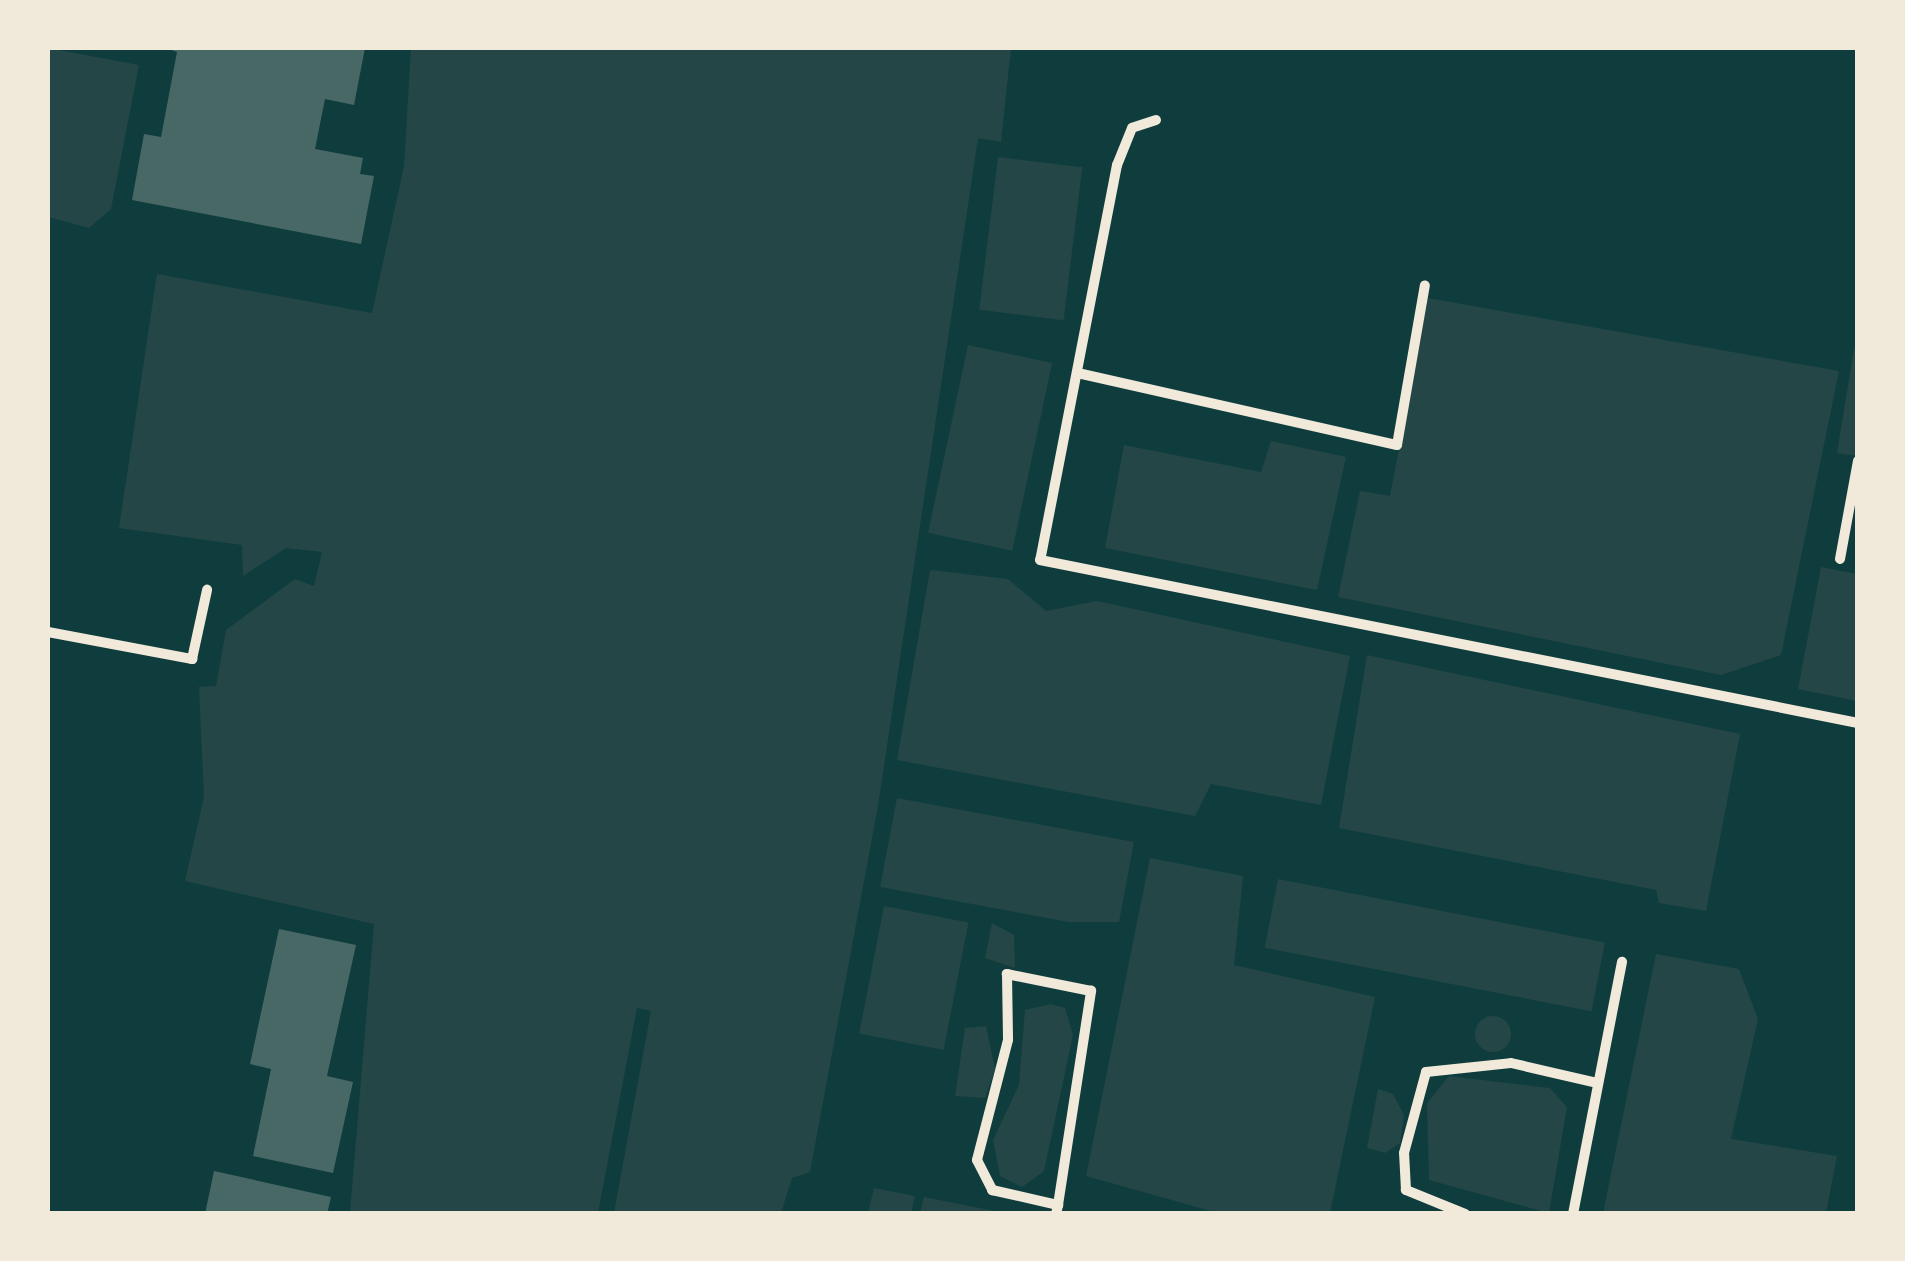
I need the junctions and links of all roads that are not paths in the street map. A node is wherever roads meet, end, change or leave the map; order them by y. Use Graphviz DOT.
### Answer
graph roads {
  1 [pos="1156,120"];
  2 [pos="1425,284"];
  3 [pos="1082,374"];
  4 [pos="1858,461"];
  5 [pos="1855,495"];
  6 [pos="1840,560"];
  7 [pos="207,590"];
  8 [pos="48,632"];
  9 [pos="1858,723"];
  10 [pos="1622,962"];
  11 [pos="1596,1083"];
  12 [pos="1057,1209"];
  13 [pos="1465,1214"];
  14 [pos="1573,1214"];
  1 -- 3 [label="street"];
  2 -- 3 [label="street"];
  3 -- 9 [label="street"];
  4 -- 5 [label="street"];
  5 -- 6 [label="street"];
  7 -- 8 [label="street"];
  10 -- 11 [label="street"];
  11 -- 13 [label="street"];
  11 -- 14 [label="street"];
  12 -- 12 [label="street"];
}
